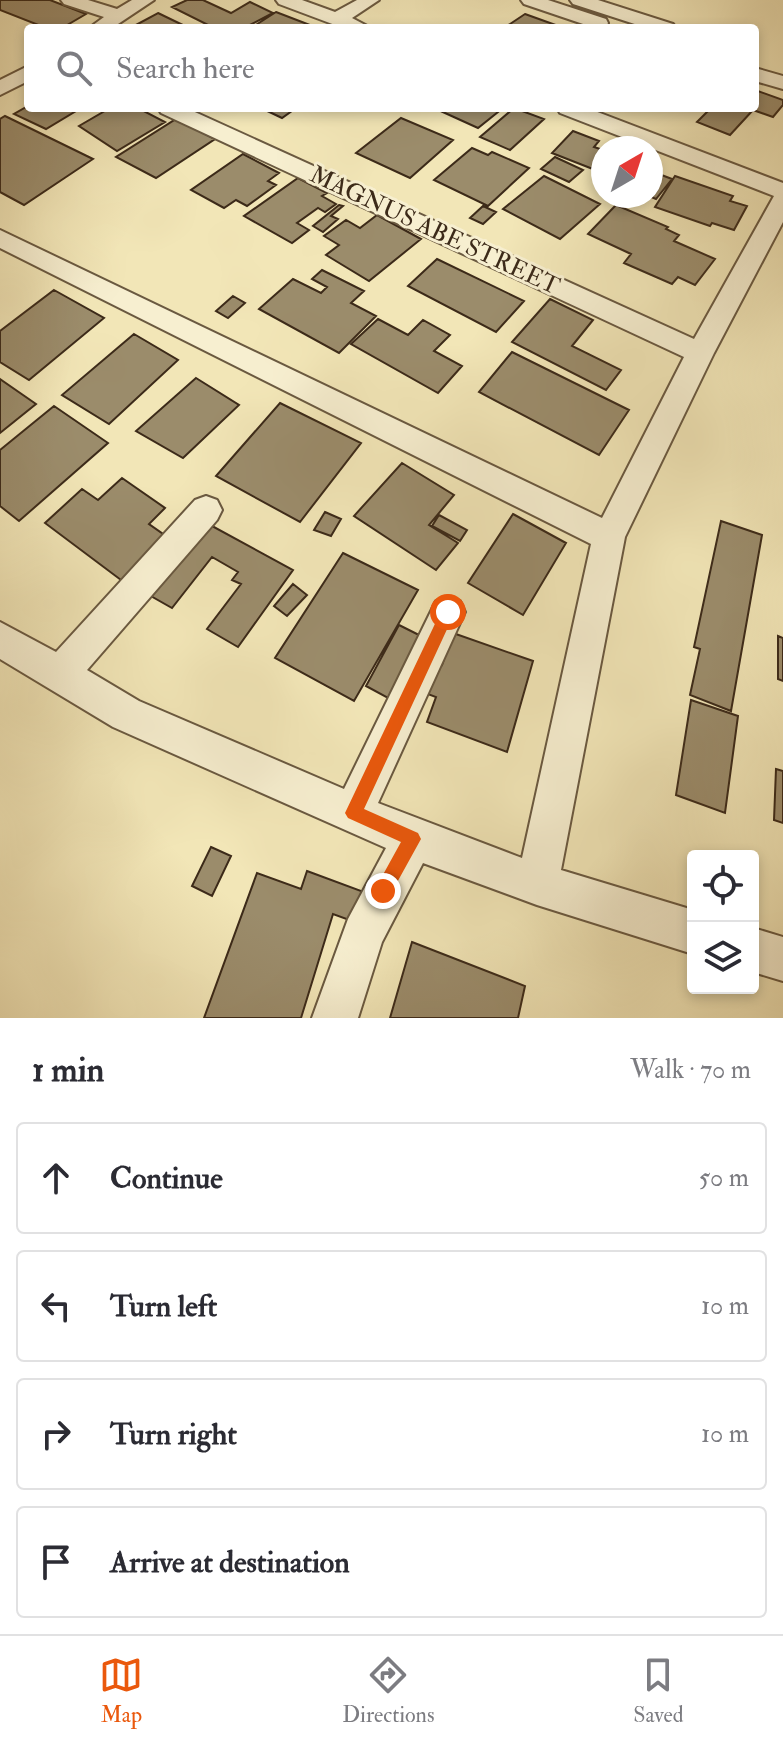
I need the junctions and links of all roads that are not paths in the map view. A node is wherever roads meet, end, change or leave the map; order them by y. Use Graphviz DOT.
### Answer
graph roads {
  1 [pos="70,0"];
  2 [pos="145,0"];
  3 [pos="285,0"];
  4 [pos="370,0"];
  5 [pos="530,0"];
  6 [pos="579,0"];
  7 [pos="119,16"];
  8 [pos="337,19"];
  9 [pos="106,24"];
  10 [pos="350,24"];
  11 [pos="604,24"];
  12 [pos="654,24"];
  13 [pos="759,57"];
  14 [pos="783,65"];
  15 [pos="24,74"];
  16 [pos="759,75"];
  17 [pos="783,83"];
  18 [pos="0,89"];
  19 [pos="178,112"];
  20 [pos="578,112"];
  21 [pos="783,191"];
  22 [pos="783,200"];
  23 [pos="0,238"];
  24 [pos="700,353"];
  25 [pos="206,510"];
  26 [pos="609,537"];
  27 [pos="448,612"];
  28 [pos="0,639"];
  29 [pos="59,675"];
  30 [pos="353,813"];
  31 [pos="413,839"];
  32 [pos="537,884"];
  33 [pos="687,930"];
  34 [pos="759,952"];
  35 [pos="783,959"];
  36 [pos="335,1018"];
  1 -- 7 [label="street"];
  2 -- 7 [label="street"];
  3 -- 8 [label="street"];
  4 -- 8 [label="street"];
  5 -- 11 [label="street"];
  6 -- 12 [label="street"];
  7 -- 9 [label="street"];
  8 -- 10 [label="street"];
  13 -- 14 [label="street"];
  15 -- 18 [label="street"];
  16 -- 17 [label="street"];
  19 -- 24 [label="street, MAGNUS ABE STREET"];
  20 -- 21 [label="street"];
  22 -- 24 [label="street"];
  23 -- 26 [label="street"];
  24 -- 26 [label="street"];
  25 -- 29 [label="street"];
  26 -- 32 [label="street"];
  27 -- 30 [label="street"];
  28 -- 29 [label="street"];
  29 -- 30 [label="street"];
  30 -- 31 [label="street"];
  31 -- 32 [label="street"];
  31 -- 36 [label="street"];
  32 -- 33 [label="street"];
  34 -- 35 [label="street"];
}
